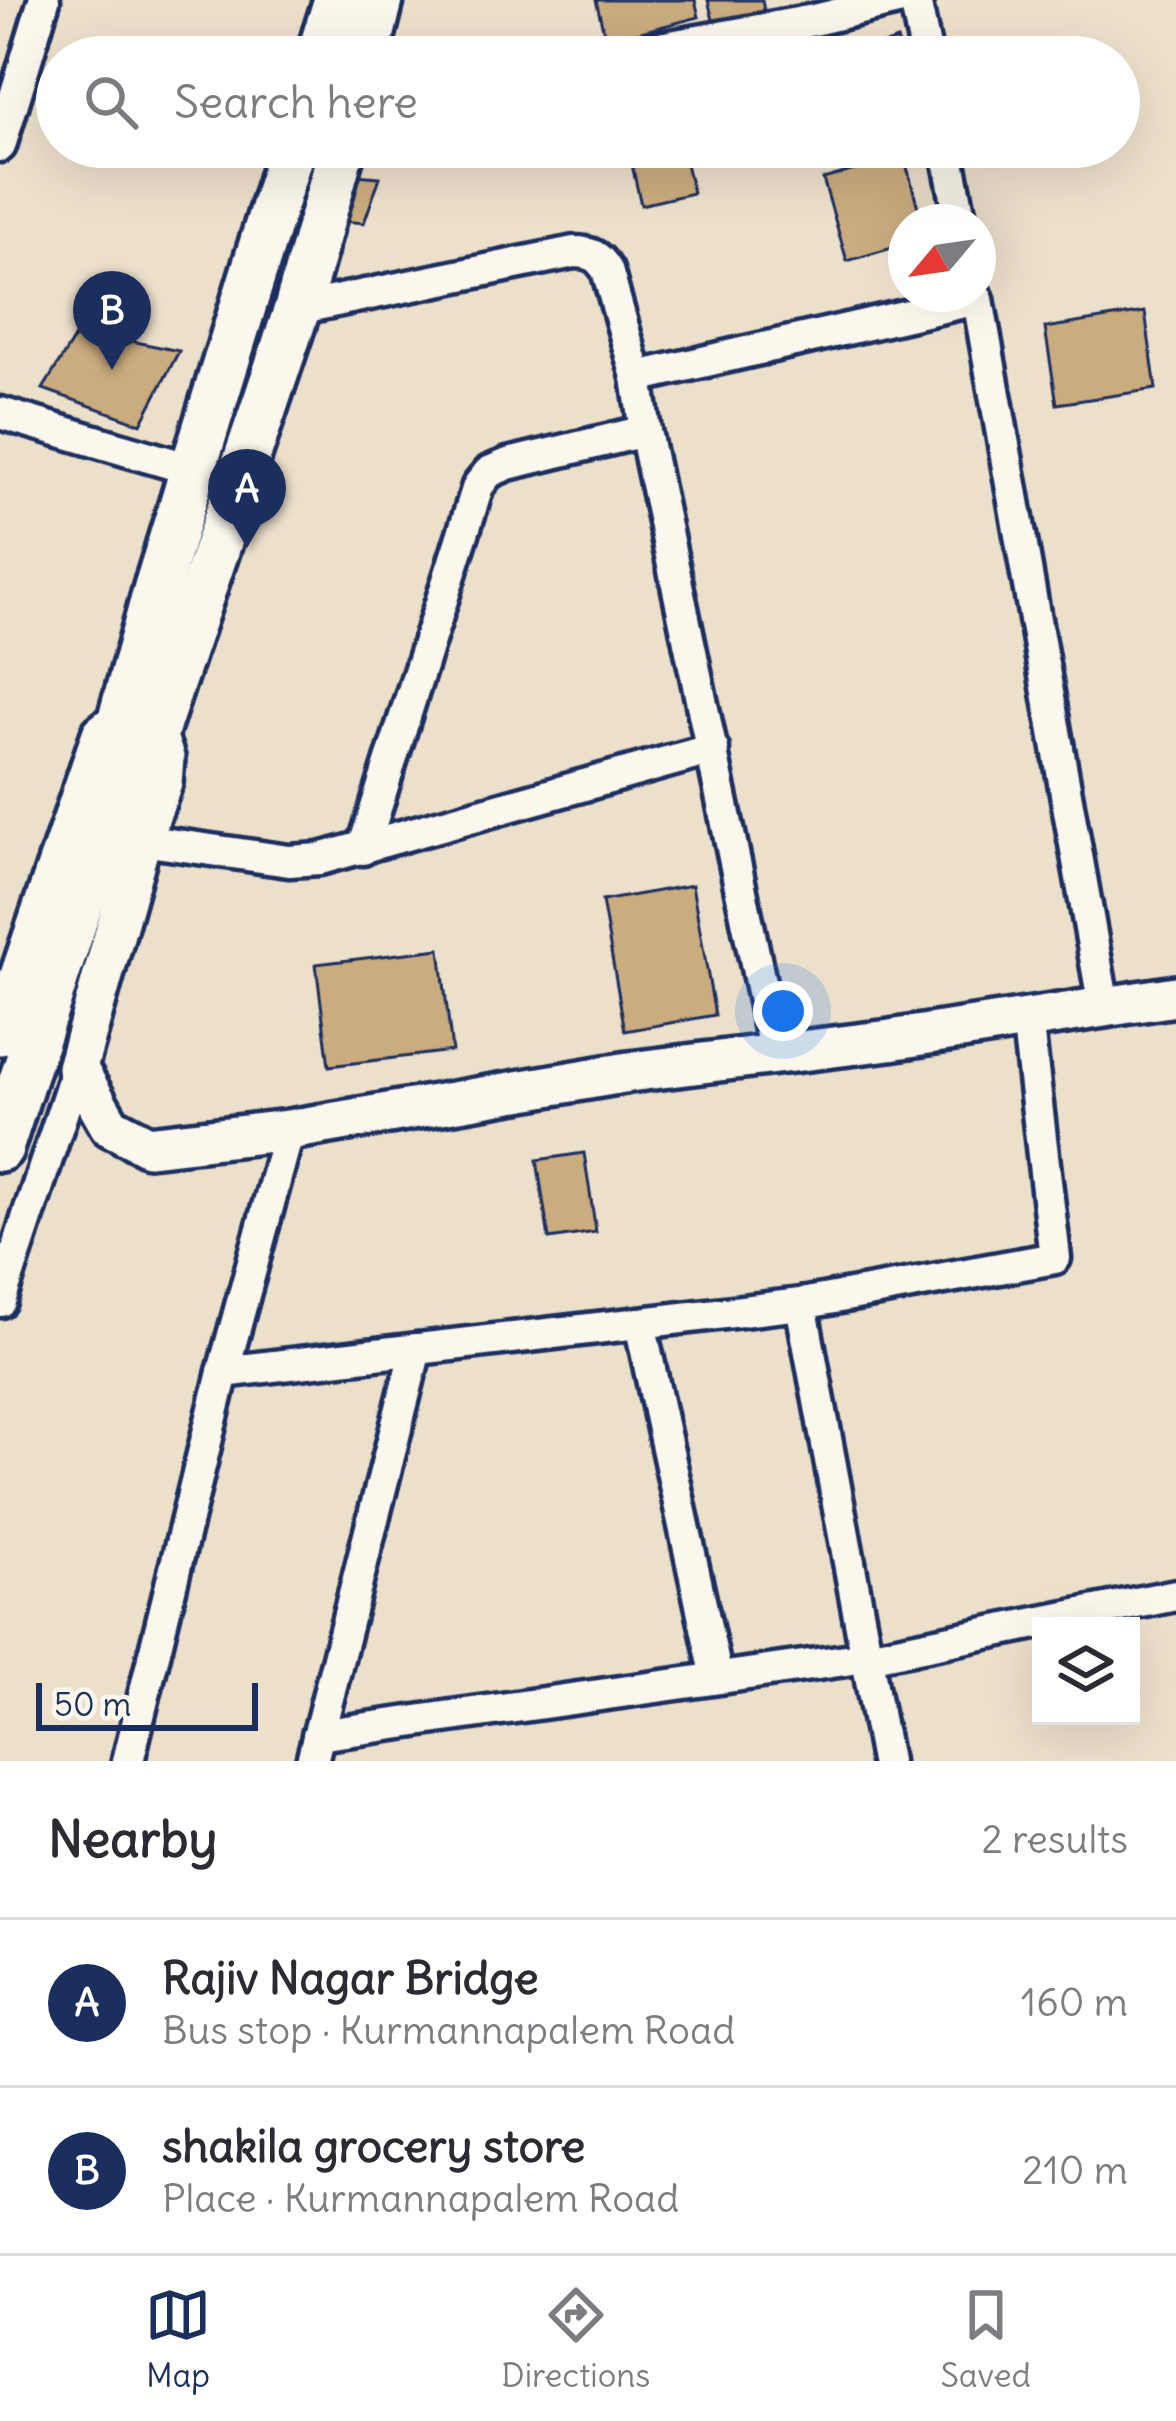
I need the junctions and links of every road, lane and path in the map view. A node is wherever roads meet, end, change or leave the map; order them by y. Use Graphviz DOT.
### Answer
graph roads {
  1 [pos="44,0"];
  2 [pos="337,0"];
  3 [pos="380,0"];
  4 [pos="898,0"];
  5 [pos="915,0"];
  6 [pos="326,36"];
  7 [pos="371,36"];
  8 [pos="726,36"];
  9 [pos="923,36"];
  10 [pos="0,146"];
  11 [pos="286,168"];
  12 [pos="336,168"];
  13 [pos="950,168"];
  14 [pos="958,204"];
  15 [pos="297,309"];
  16 [pos="909,312"];
  17 [pos="980,312"];
  18 [pos="637,376"];
  19 [pos="0,413"];
  20 [pos="645,431"];
  21 [pos="193,469"];
  22 [pos="237,485"];
  23 [pos="138,726"];
  24 [pos="713,749"];
  25 [pos="141,841"];
  26 [pos="363,849"];
  27 [pos="1176,997"];
  28 [pos="1104,1006"];
  29 [pos="1027,1018"];
  30 [pos="0,1035"];
  31 [pos="775,1054"];
  32 [pos="77,1068"];
  33 [pos="289,1130"];
  34 [pos="0,1148"];
  35 [pos="0,1300"];
  36 [pos="801,1304"];
  37 [pos="640,1323"];
  38 [pos="416,1349"];
  39 [pos="223,1372"];
  40 [pos="1176,1595"];
  41 [pos="867,1657"];
  42 [pos="717,1678"];
  43 [pos="315,1748"];
  44 [pos="128,1761"];
  45 [pos="886,1761"];
  1 -- 10 [label="street"];
  2 -- 6 [label="main road"];
  3 -- 7 [label="main road"];
  4 -- 8 [label="street"];
  5 -- 9 [label="street"];
  11 -- 21 [label="main road"];
  12 -- 15 [label="main road"];
  13 -- 14 [label="street"];
  15 -- 18 [label="street"];
  15 -- 22 [label="main road"];
  16 -- 18 [label="street"];
  17 -- 28 [label="street"];
  18 -- 20 [label="street"];
  19 -- 21 [label="street"];
  20 -- 24 [label="street"];
  20 -- 26 [label="street"];
  21 -- 22 [label="street"];
  21 -- 23 [label="main road"];
  22 -- 23 [label="main road"];
  23 -- 25 [label="street"];
  23 -- 30 [label="street"];
  23 -- 34 [label="main road"];
  24 -- 26 [label="street"];
  24 -- 31 [label="street"];
  25 -- 26 [label="street"];
  25 -- 32 [label="street"];
  27 -- 28 [label="street"];
  28 -- 29 [label="street"];
  29 -- 31 [label="street"];
  29 -- 36 [label="street"];
  31 -- 33 [label="street"];
  32 -- 33 [label="street"];
  32 -- 35 [label="street"];
  33 -- 39 [label="street"];
  36 -- 37 [label="street"];
  36 -- 41 [label="street"];
  37 -- 38 [label="street"];
  37 -- 42 [label="street"];
  38 -- 39 [label="street"];
  38 -- 43 [label="street"];
  39 -- 44 [label="street"];
  40 -- 41 [label="street"];
  41 -- 42 [label="street"];
  41 -- 45 [label="street"];
  42 -- 43 [label="street"];
}
